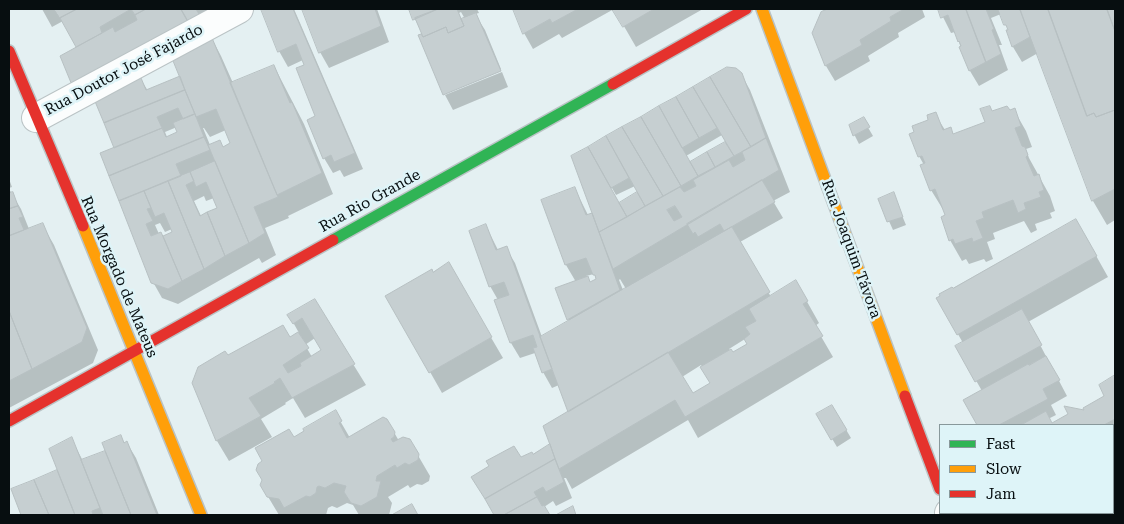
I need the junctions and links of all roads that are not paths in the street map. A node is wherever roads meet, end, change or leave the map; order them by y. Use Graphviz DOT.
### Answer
graph roads {
  1 [pos="239,9"];
  2 [pos="746,9"];
  3 [pos="762,9"];
  4 [pos="9,51"];
  5 [pos="36,118"];
  6 [pos="133,350"];
  7 [pos="9,421"];
  8 [pos="939,486"];
  9 [pos="201,515"];
  1 -- 5 [label="street, Rua Doutor José Fajardo"];
  2 -- 6 [label="street, Rua Rio Grande"];
  3 -- 8 [label="street, Rua Joaquim Távora"];
  4 -- 5 [label="street, Rua Morgado de Mateus"];
  5 -- 6 [label="street, Rua Morgado de Mateus"];
  6 -- 7 [label="street, Rua Rio Grande"];
  6 -- 9 [label="street, Rua Morgado de Mateus"];
}
